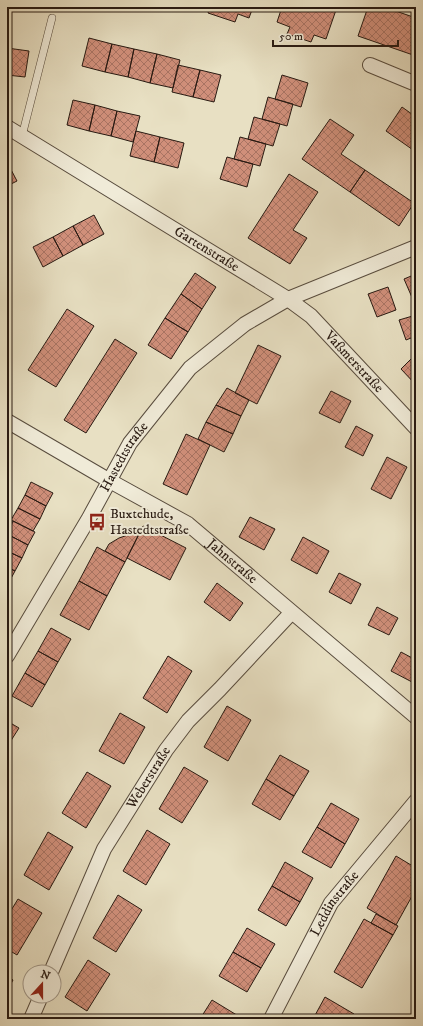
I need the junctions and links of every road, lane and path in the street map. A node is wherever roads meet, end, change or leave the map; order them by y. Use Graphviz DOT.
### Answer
graph roads {
  1 [pos="52,18"];
  2 [pos="370,65"];
  3 [pos="416,84"];
  4 [pos="7,127"];
  5 [pos="22,136"];
  6 [pos="416,247"];
  7 [pos="288,299"];
  8 [pos="7,421"];
  9 [pos="416,428"];
  10 [pos="110,481"];
  11 [pos="292,613"];
  12 [pos="7,656"];
  13 [pos="416,717"];
  14 [pos="416,801"];
  15 [pos="54,964"];
  16 [pos="37,1004"];
  17 [pos="31,1019"];
  18 [pos="271,1019"];
  1 -- 5 [label="lane"];
  2 -- 3 [label="street"];
  4 -- 5 [label="street, Gartenstraße"];
  5 -- 7 [label="street, Gartenstraße"];
  6 -- 7 [label="street"];
  7 -- 9 [label="street, Vaßmerstraße"];
  7 -- 10 [label="street, Hastedtstraße"];
  8 -- 10 [label="street, Jahnstraße"];
  10 -- 11 [label="street, Jahnstraße"];
  10 -- 12 [label="street, Hastedtstraße"];
  11 -- 13 [label="street, Jahnstraße"];
  11 -- 15 [label="street, Weberstraße"];
  14 -- 18 [label="street, Leddinstraße"];
  16 -- 17 [label="street"];
}
